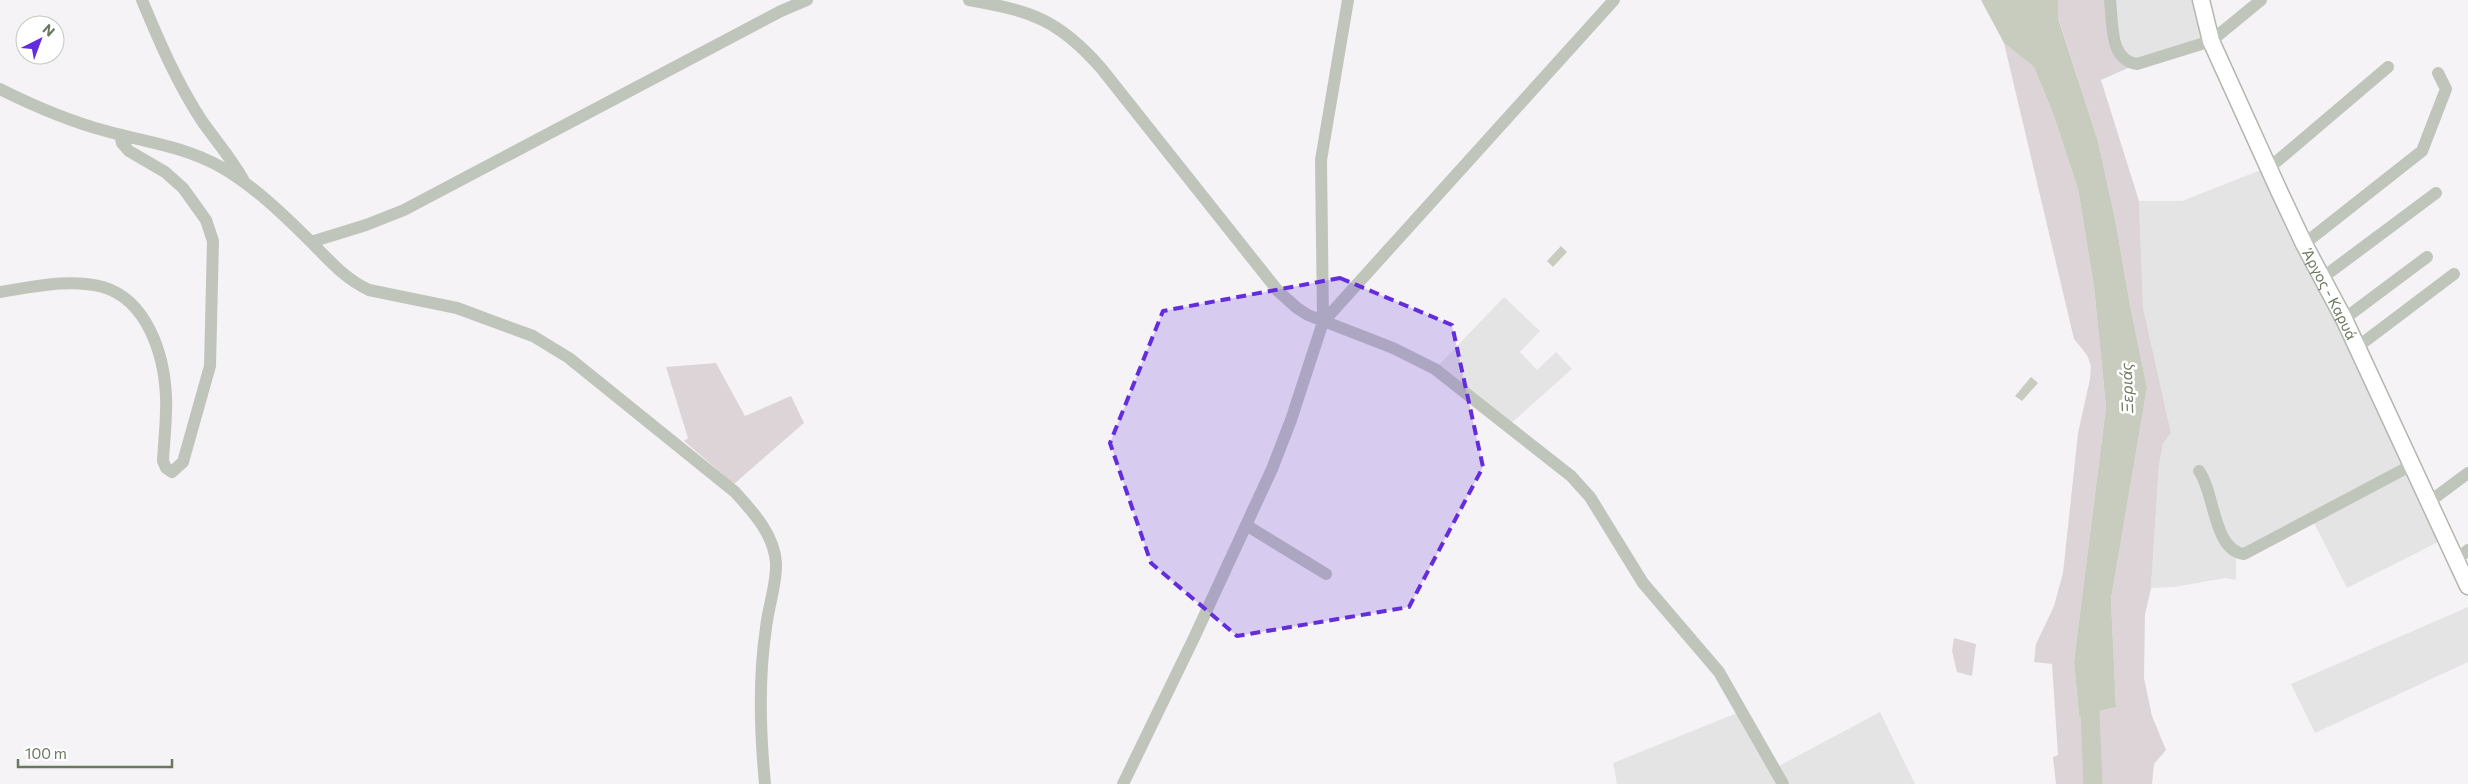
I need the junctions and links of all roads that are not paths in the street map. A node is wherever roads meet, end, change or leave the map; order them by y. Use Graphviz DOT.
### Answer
graph roads {
  1 [pos="142,0"];
  2 [pos="807,0"];
  3 [pos="969,0"];
  4 [pos="1348,0"];
  5 [pos="1614,0"];
  6 [pos="2110,0"];
  7 [pos="2201,0"];
  8 [pos="2261,0"];
  9 [pos="2212,41"];
  10 [pos="2388,67"];
  11 [pos="2438,73"];
  12 [pos="0,89"];
  13 [pos="120,135"];
  14 [pos="2269,168"];
  15 [pos="245,183"];
  16 [pos="2436,193"];
  17 [pos="311,242"];
  18 [pos="2304,244"];
  19 [pos="2427,257"];
  20 [pos="2454,274"];
  21 [pos="2322,278"];
  22 [pos="0,292"];
  23 [pos="2344,319"];
  24 [pos="1323,322"];
  25 [pos="2356,348"];
  26 [pos="2412,465"];
  27 [pos="2199,472"];
  28 [pos="2468,474"];
  29 [pos="2429,502"];
  30 [pos="1246,524"];
  31 [pos="2462,555"];
  32 [pos="1326,574"];
  33 [pos="2468,586"];
  34 [pos="765,784"];
  35 [pos="1123,784"];
  36 [pos="1783,784"];
  1 -- 15 [label="street"];
  2 -- 17 [label="street"];
  3 -- 24 [label="street"];
  4 -- 24 [label="street"];
  5 -- 24 [label="street"];
  6 -- 9 [label="street"];
  7 -- 9 [label="main road, Άργος - Καρυά"];
  8 -- 9 [label="street"];
  9 -- 14 [label="main road, Άργος - Καρυά"];
  10 -- 14 [label="street"];
  11 -- 18 [label="street"];
  12 -- 13 [label="street"];
  13 -- 15 [label="street"];
  13 -- 22 [label="street"];
  14 -- 18 [label="main road, Άργος - Καρυά"];
  15 -- 17 [label="street"];
  16 -- 21 [label="street"];
  17 -- 34 [label="street"];
  18 -- 21 [label="main road, Άργος - Καρυά"];
  19 -- 23 [label="street"];
  20 -- 25 [label="street"];
  21 -- 23 [label="main road, Άργος - Καρυά"];
  23 -- 25 [label="main road, Άργος - Καρυά"];
  24 -- 30 [label="street"];
  24 -- 36 [label="street"];
  25 -- 26 [label="main road, Άργος - Καρυά"];
  26 -- 27 [label="street"];
  26 -- 29 [label="main road, Άργος - Καρυά"];
  28 -- 29 [label="street"];
  29 -- 31 [label="main road, Άργος - Καρυά"];
  30 -- 32 [label="street"];
  30 -- 35 [label="street"];
  31 -- 33 [label="main road, Άργος - Καρυά"];
}
